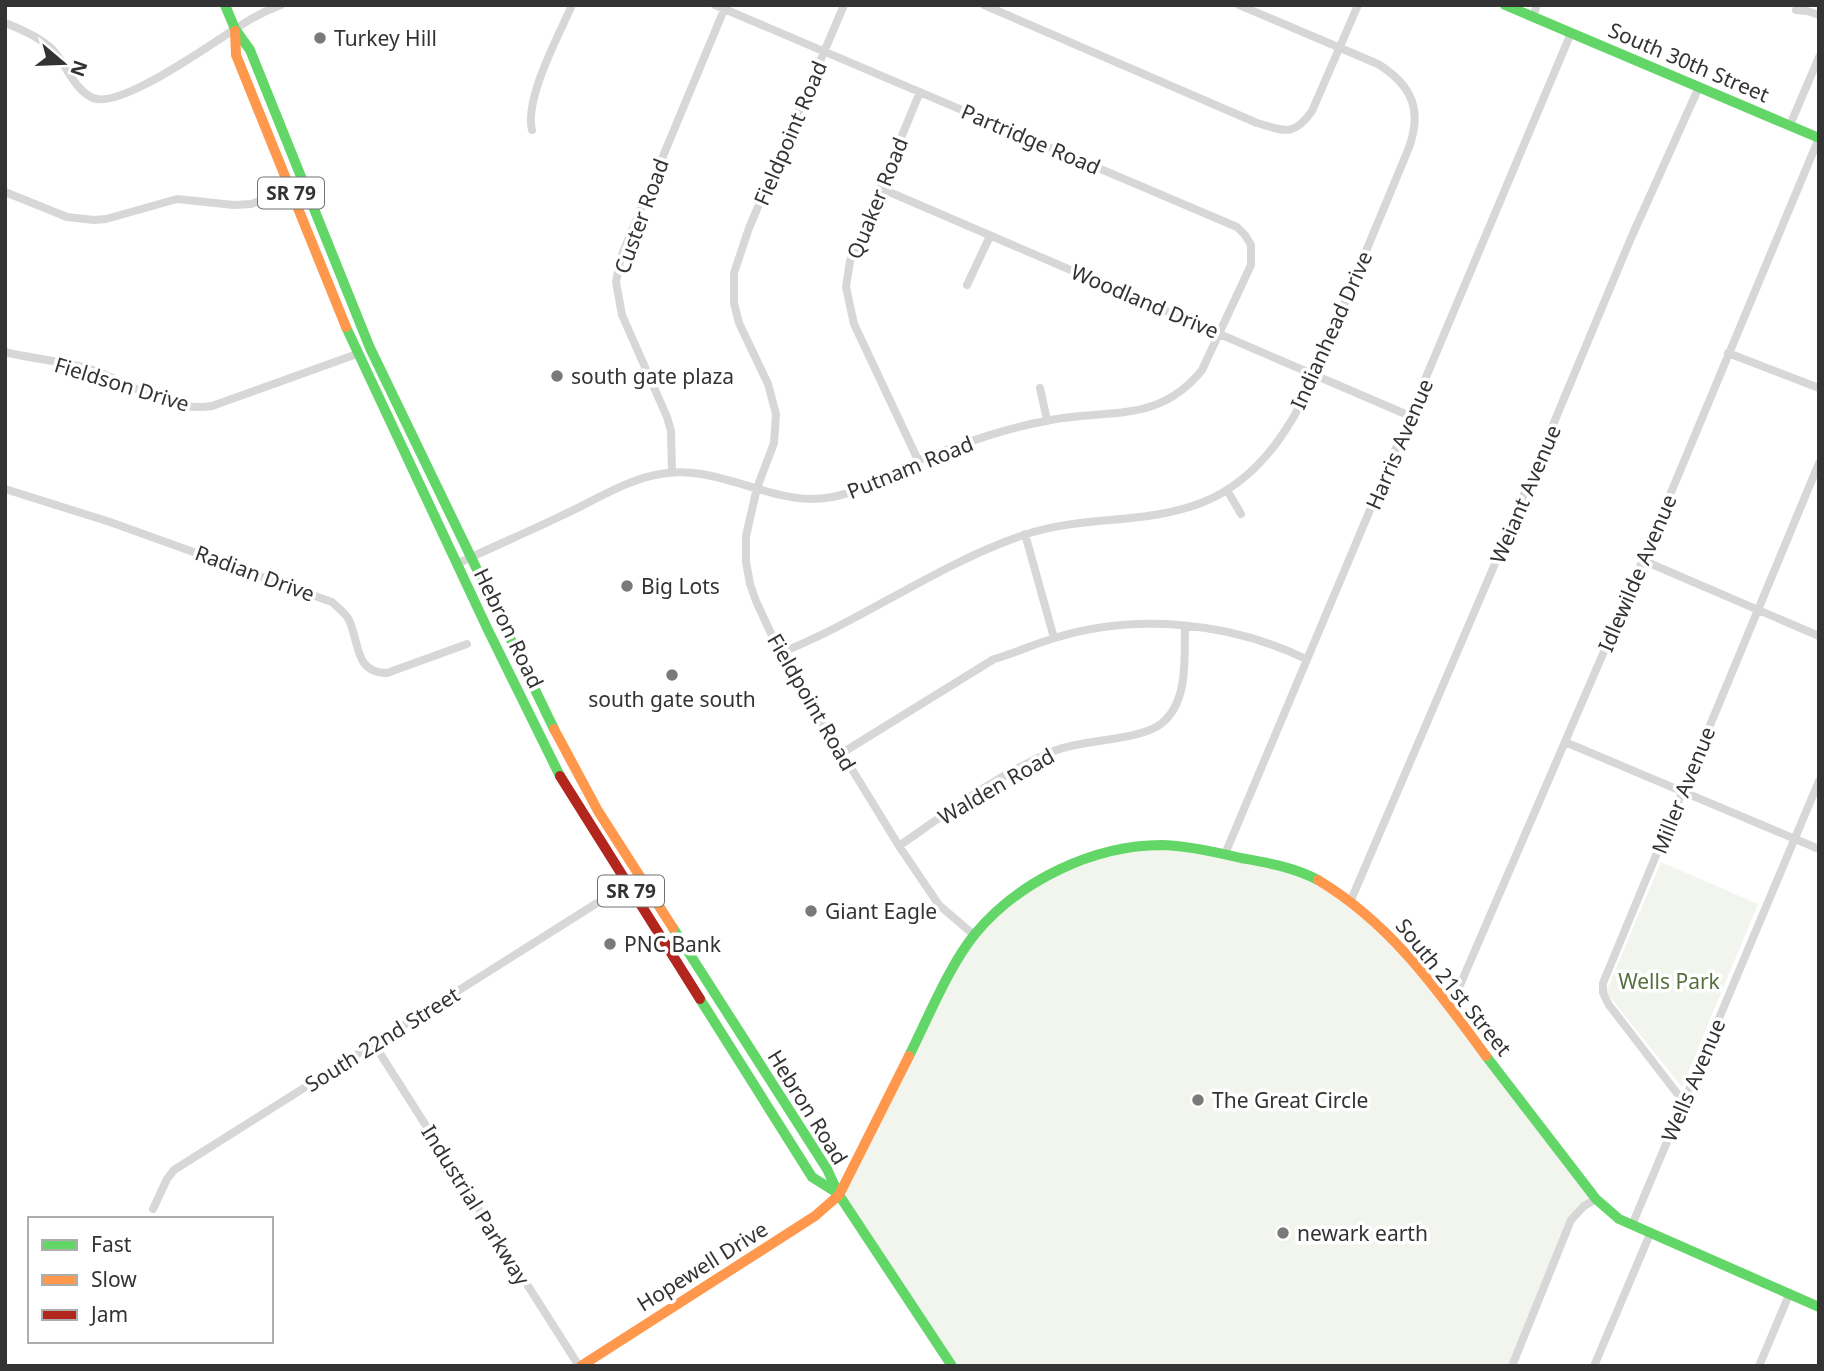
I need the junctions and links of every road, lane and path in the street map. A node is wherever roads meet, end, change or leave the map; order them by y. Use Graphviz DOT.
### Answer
graph roads {
  1 [pos="225,5"];
  2 [pos="281,5"];
  3 [pos="572,5"];
  4 [pos="716,5"];
  5 [pos="844,5"];
  6 [pos="984,5"];
  7 [pos="1238,5"];
  8 [pos="1358,5"];
  9 [pos="1505,5"];
  10 [pos="1538,5"];
  11 [pos="725,7"];
  12 [pos="1796,10"];
  13 [pos="1819,15"];
  14 [pos="1532,17"];
  15 [pos="5,23"];
  16 [pos="235,29"];
  17 [pos="1571,33"];
  18 [pos="1340,47"];
  19 [pos="825,52"];
  20 [pos="1819,57"];
  21 [pos="1699,87"];
  22 [pos="920,92"];
  23 [pos="1790,125"];
  24 [pos="532,130"];
  25 [pos="1819,138"];
  26 [pos="880,188"];
  27 [pos="5,191"];
  28 [pos="290,191"];
  29 [pos="990,236"];
  30 [pos="967,285"];
  31 [pos="1218,333"];
  32 [pos="5,352"];
  33 [pos="1728,353"];
  34 [pos="357,354"];
  35 [pos="1315,374"];
  36 [pos="1040,388"];
  37 [pos="1819,388"];
  38 [pos="1410,416"];
  39 [pos="1047,420"];
  40 [pos="918,460"];
  41 [pos="1819,463"];
  42 [pos="672,471"];
  43 [pos="757,488"];
  44 [pos="5,489"];
  45 [pos="1227,490"];
  46 [pos="1241,514"];
  47 [pos="1026,534"];
  48 [pos="470,557"];
  49 [pos="1642,560"];
  50 [pos="457,564"];
  51 [pos="1756,610"];
  52 [pos="1185,626"];
  53 [pos="1819,636"];
  54 [pos="1054,638"];
  55 [pos="467,644"];
  56 [pos="780,653"];
  57 [pos="1306,659"];
  58 [pos="1564,742"];
  59 [pos="842,753"];
  60 [pos="1819,781"];
  61 [pos="1682,792"];
  62 [pos="572,796"];
  63 [pos="1794,839"];
  64 [pos="899,846"];
  65 [pos="1819,849"];
  66 [pos="1225,854"];
  67 [pos="639,874"];
  68 [pos="628,887"];
  69 [pos="1351,900"];
  70 [pos="974,935"];
  71 [pos="684,946"];
  72 [pos="1451,1006"];
  73 [pos="374,1044"];
  74 [pos="1683,1101"];
  75 [pos="839,1195"];
  76 [pos="1596,1199"];
  77 [pos="153,1209"];
  78 [pos="1632,1225"];
  79 [pos="1650,1234"];
  80 [pos="1789,1294"];
  81 [pos="1819,1307"];
  82 [pos="580,1366"];
  83 [pos="952,1366"];
  84 [pos="1512,1366"];
  85 [pos="1594,1366"];
  86 [pos="1759,1366"];
  1 -- 16 [label="main road, Hebron Road / SR 79"];
  2 -- 16 [label="street"];
  3 -- 24 [label="street"];
  4 -- 11 [label="street, Partridge Road"];
  5 -- 19 [label="street, Fieldpoint Road"];
  6 -- 18 [label="street"];
  7 -- 18 [label="street, Indianhead Drive"];
  8 -- 18 [label="street"];
  9 -- 14 [label="main road, South 30th Street"];
  10 -- 14 [label="street"];
  11 -- 19 [label="street, Partridge Road"];
  11 -- 42 [label="street, Custer Road"];
  12 -- 13 [label="street"];
  14 -- 17 [label="main road, South 30th Street"];
  15 -- 16 [label="street"];
  16 -- 28 [label="main road, Hebron Road / SR 79"];
  16 -- 48 [label="main road, Hebron Road / SR 79"];
  17 -- 21 [label="main road, South 30th Street"];
  17 -- 38 [label="street, Harris Avenue"];
  18 -- 35 [label="street, Indianhead Drive"];
  19 -- 22 [label="street, Partridge Road"];
  19 -- 43 [label="street, Fieldpoint Road"];
  20 -- 23 [label="street"];
  21 -- 23 [label="main road, South 30th Street"];
  21 -- 69 [label="street, Weiant Avenue"];
  22 -- 26 [label="street, Quaker Road"];
  22 -- 31 [label="street, Partridge Road"];
  23 -- 25 [label="main road, South 30th Street"];
  25 -- 33 [label="street, Idlewilde Avenue"];
  26 -- 29 [label="street, Woodland Drive"];
  26 -- 40 [label="street, Quaker Road"];
  27 -- 28 [label="street"];
  28 -- 34 [label="main road, Hebron Road / SR 79"];
  29 -- 30 [label="street"];
  29 -- 31 [label="street, Woodland Drive"];
  31 -- 35 [label="street, Woodland Drive"];
  31 -- 39 [label="street, Putnam Road"];
  32 -- 34 [label="street, Fieldson Drive"];
  33 -- 37 [label="street"];
  33 -- 49 [label="street, Idlewilde Avenue"];
  34 -- 50 [label="main road, Hebron Road / SR 79"];
  35 -- 38 [label="street, Woodland Drive"];
  35 -- 45 [label="street, Indianhead Drive"];
  36 -- 39 [label="street"];
  38 -- 57 [label="street, Harris Avenue"];
  39 -- 40 [label="street, Putnam Road"];
  40 -- 43 [label="street, Putnam Road"];
  41 -- 51 [label="street, Miller Avenue"];
  42 -- 43 [label="street, Putnam Road"];
  42 -- 48 [label="street, Putnam Road"];
  43 -- 56 [label="street, Fieldpoint Road"];
  44 -- 55 [label="street, Radian Drive"];
  45 -- 46 [label="street"];
  45 -- 47 [label="street, Indianhead Drive"];
  47 -- 54 [label="street"];
  47 -- 56 [label="street, Indianhead Drive"];
  48 -- 50 [label="street, Putnam Road"];
  48 -- 67 [label="main road, Hebron Road / SR 79"];
  49 -- 51 [label="street"];
  49 -- 58 [label="street, Idlewilde Avenue"];
  50 -- 62 [label="main road, Hebron Road / SR 79"];
  51 -- 53 [label="street"];
  51 -- 61 [label="street, Miller Avenue"];
  52 -- 54 [label="street"];
  52 -- 57 [label="street"];
  52 -- 64 [label="street, Walden Road"];
  54 -- 59 [label="street"];
  56 -- 59 [label="street, Fieldpoint Road"];
  57 -- 66 [label="street, Harris Avenue"];
  58 -- 61 [label="street"];
  58 -- 72 [label="street, Idlewilde Avenue"];
  59 -- 64 [label="street, Fieldpoint Road"];
  60 -- 63 [label="street, Wells Avenue"];
  61 -- 63 [label="street"];
  61 -- 74 [label="street, Miller Avenue"];
  62 -- 67 [label="main road"];
  62 -- 68 [label="main road, Hebron Road / SR 79"];
  63 -- 65 [label="street"];
  63 -- 74 [label="street, Wells Avenue"];
  64 -- 70 [label="street, Fieldpoint Road"];
  66 -- 69 [label="main road, South 21st Street"];
  66 -- 70 [label="main road, South 21st Street"];
  67 -- 71 [label="main road, Hebron Road / SR 79"];
  68 -- 71 [label="main road"];
  68 -- 73 [label="street, South 22nd Street"];
  68 -- 75 [label="main road, Hebron Road / SR 79"];
  69 -- 72 [label="main road, South 21st Street"];
  70 -- 75 [label="main road, South 21st Street"];
  71 -- 75 [label="main road, Hebron Road / SR 79"];
  72 -- 76 [label="main road, South 21st Street"];
  73 -- 77 [label="street, South 22nd Street"];
  73 -- 82 [label="street, Industrial Parkway"];
  74 -- 78 [label="street, Wells Avenue"];
  75 -- 82 [label="main road, Hopewell Drive"];
  75 -- 83 [label="main road, Hebron Road / SR 79"];
  76 -- 78 [label="main road, South 21st Street"];
  76 -- 84 [label="street"];
  78 -- 79 [label="main road, South 21st Street"];
  79 -- 80 [label="main road, South 21st Street"];
  79 -- 85 [label="street"];
  80 -- 81 [label="main road, South 21st Street"];
  80 -- 86 [label="street"];
}
